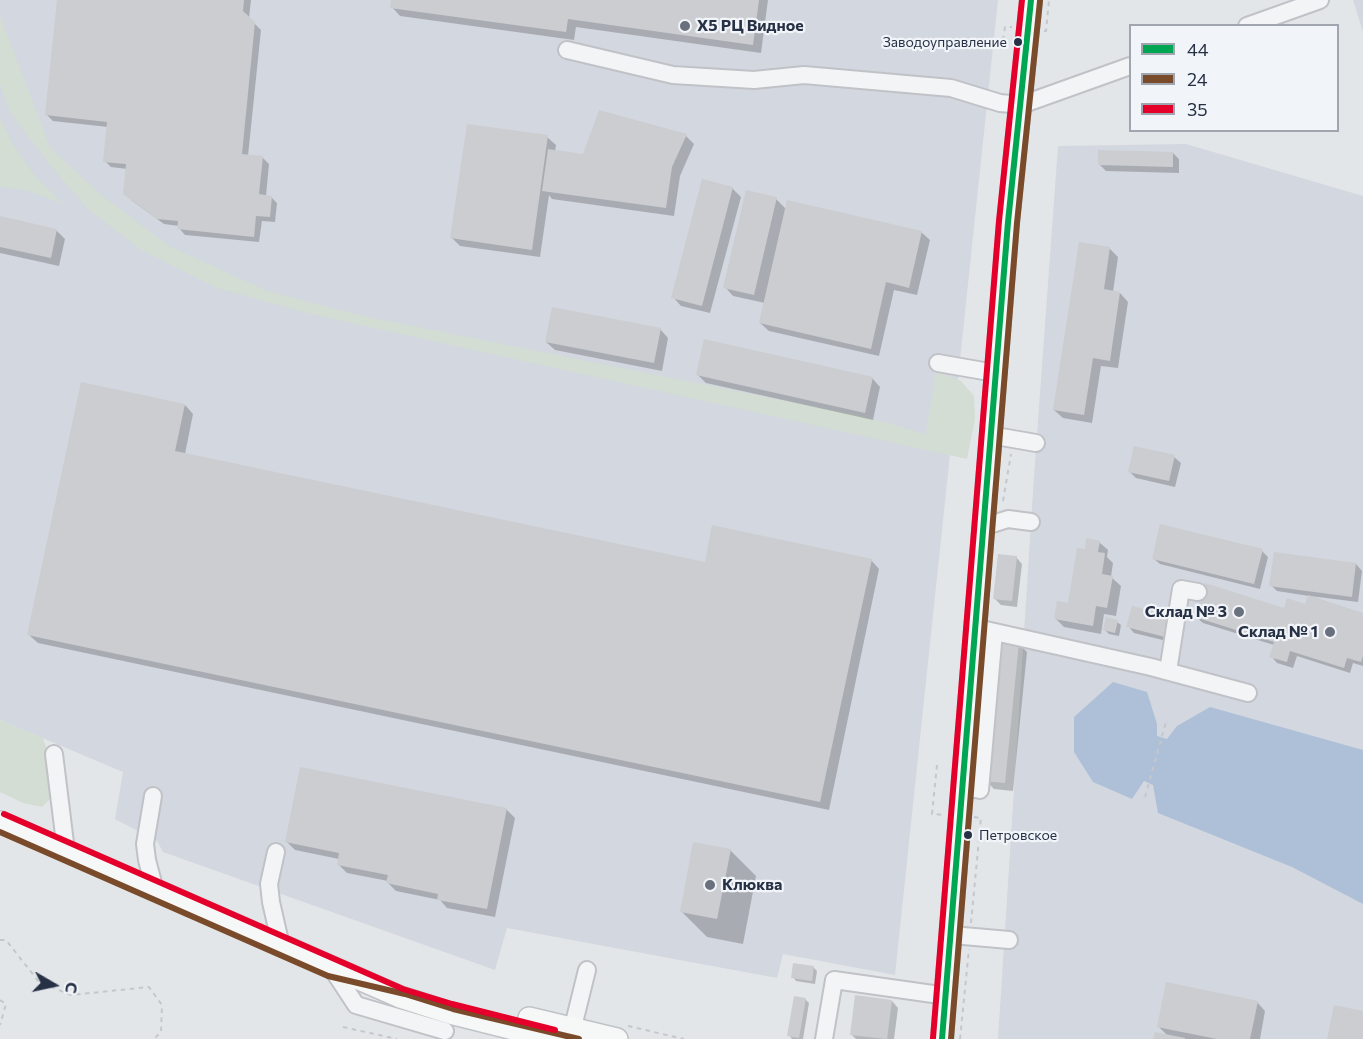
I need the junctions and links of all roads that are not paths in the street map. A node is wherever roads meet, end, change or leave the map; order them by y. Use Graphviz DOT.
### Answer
graph roads {
  1 [pos="1031,0"];
  2 [pos="1320,0"];
  3 [pos="1253,24"];
  4 [pos="567,50"];
  5 [pos="1129,67"];
  6 [pos="1021,105"];
  7 [pos="938,363"];
  8 [pos="995,374"];
  9 [pos="990,435"];
  10 [pos="1036,443"];
  11 [pos="1031,522"];
  12 [pos="991,524"];
  13 [pos="1198,592"];
  14 [pos="985,630"];
  15 [pos="1168,671"];
  16 [pos="1248,693"];
  17 [pos="54,753"];
  18 [pos="153,796"];
  19 [pos="0,822"];
  20 [pos="66,851"];
  21 [pos="276,852"];
  22 [pos="155,890"];
  23 [pos="952,935"];
  24 [pos="1009,940"];
  25 [pos="280,946"];
  26 [pos="587,970"];
  27 [pos="946,996"];
  28 [pos="448,1021"];
  29 [pos="618,1032"];
  30 [pos="572,1034"];
  31 [pos="943,1037"];
  32 [pos="553,1039"];
  33 [pos="824,1039"];
  1 -- 6 [label="main road"];
  2 -- 3 [label="lane"];
  4 -- 6 [label="lane"];
  5 -- 6 [label="lane"];
  6 -- 8 [label="main road"];
  7 -- 8 [label="lane"];
  8 -- 9 [label="main road"];
  9 -- 10 [label="lane"];
  9 -- 12 [label="main road"];
  11 -- 12 [label="lane"];
  12 -- 14 [label="main road"];
  13 -- 15 [label="lane"];
  14 -- 15 [label="lane"];
  14 -- 23 [label="main road"];
  15 -- 16 [label="lane"];
  17 -- 20 [label="lane"];
  18 -- 22 [label="lane"];
  19 -- 20 [label="main road"];
  20 -- 22 [label="main road"];
  21 -- 25 [label="lane"];
  22 -- 25 [label="main road"];
  23 -- 24 [label="lane"];
  23 -- 27 [label="main road"];
  25 -- 28 [label="main road"];
  26 -- 30 [label="lane"];
  27 -- 31 [label="main road"];
  27 -- 33 [label="lane"];
  28 -- 30 [label="main road"];
  28 -- 32 [label="main road"];
  29 -- 30 [label="main road"];
}
